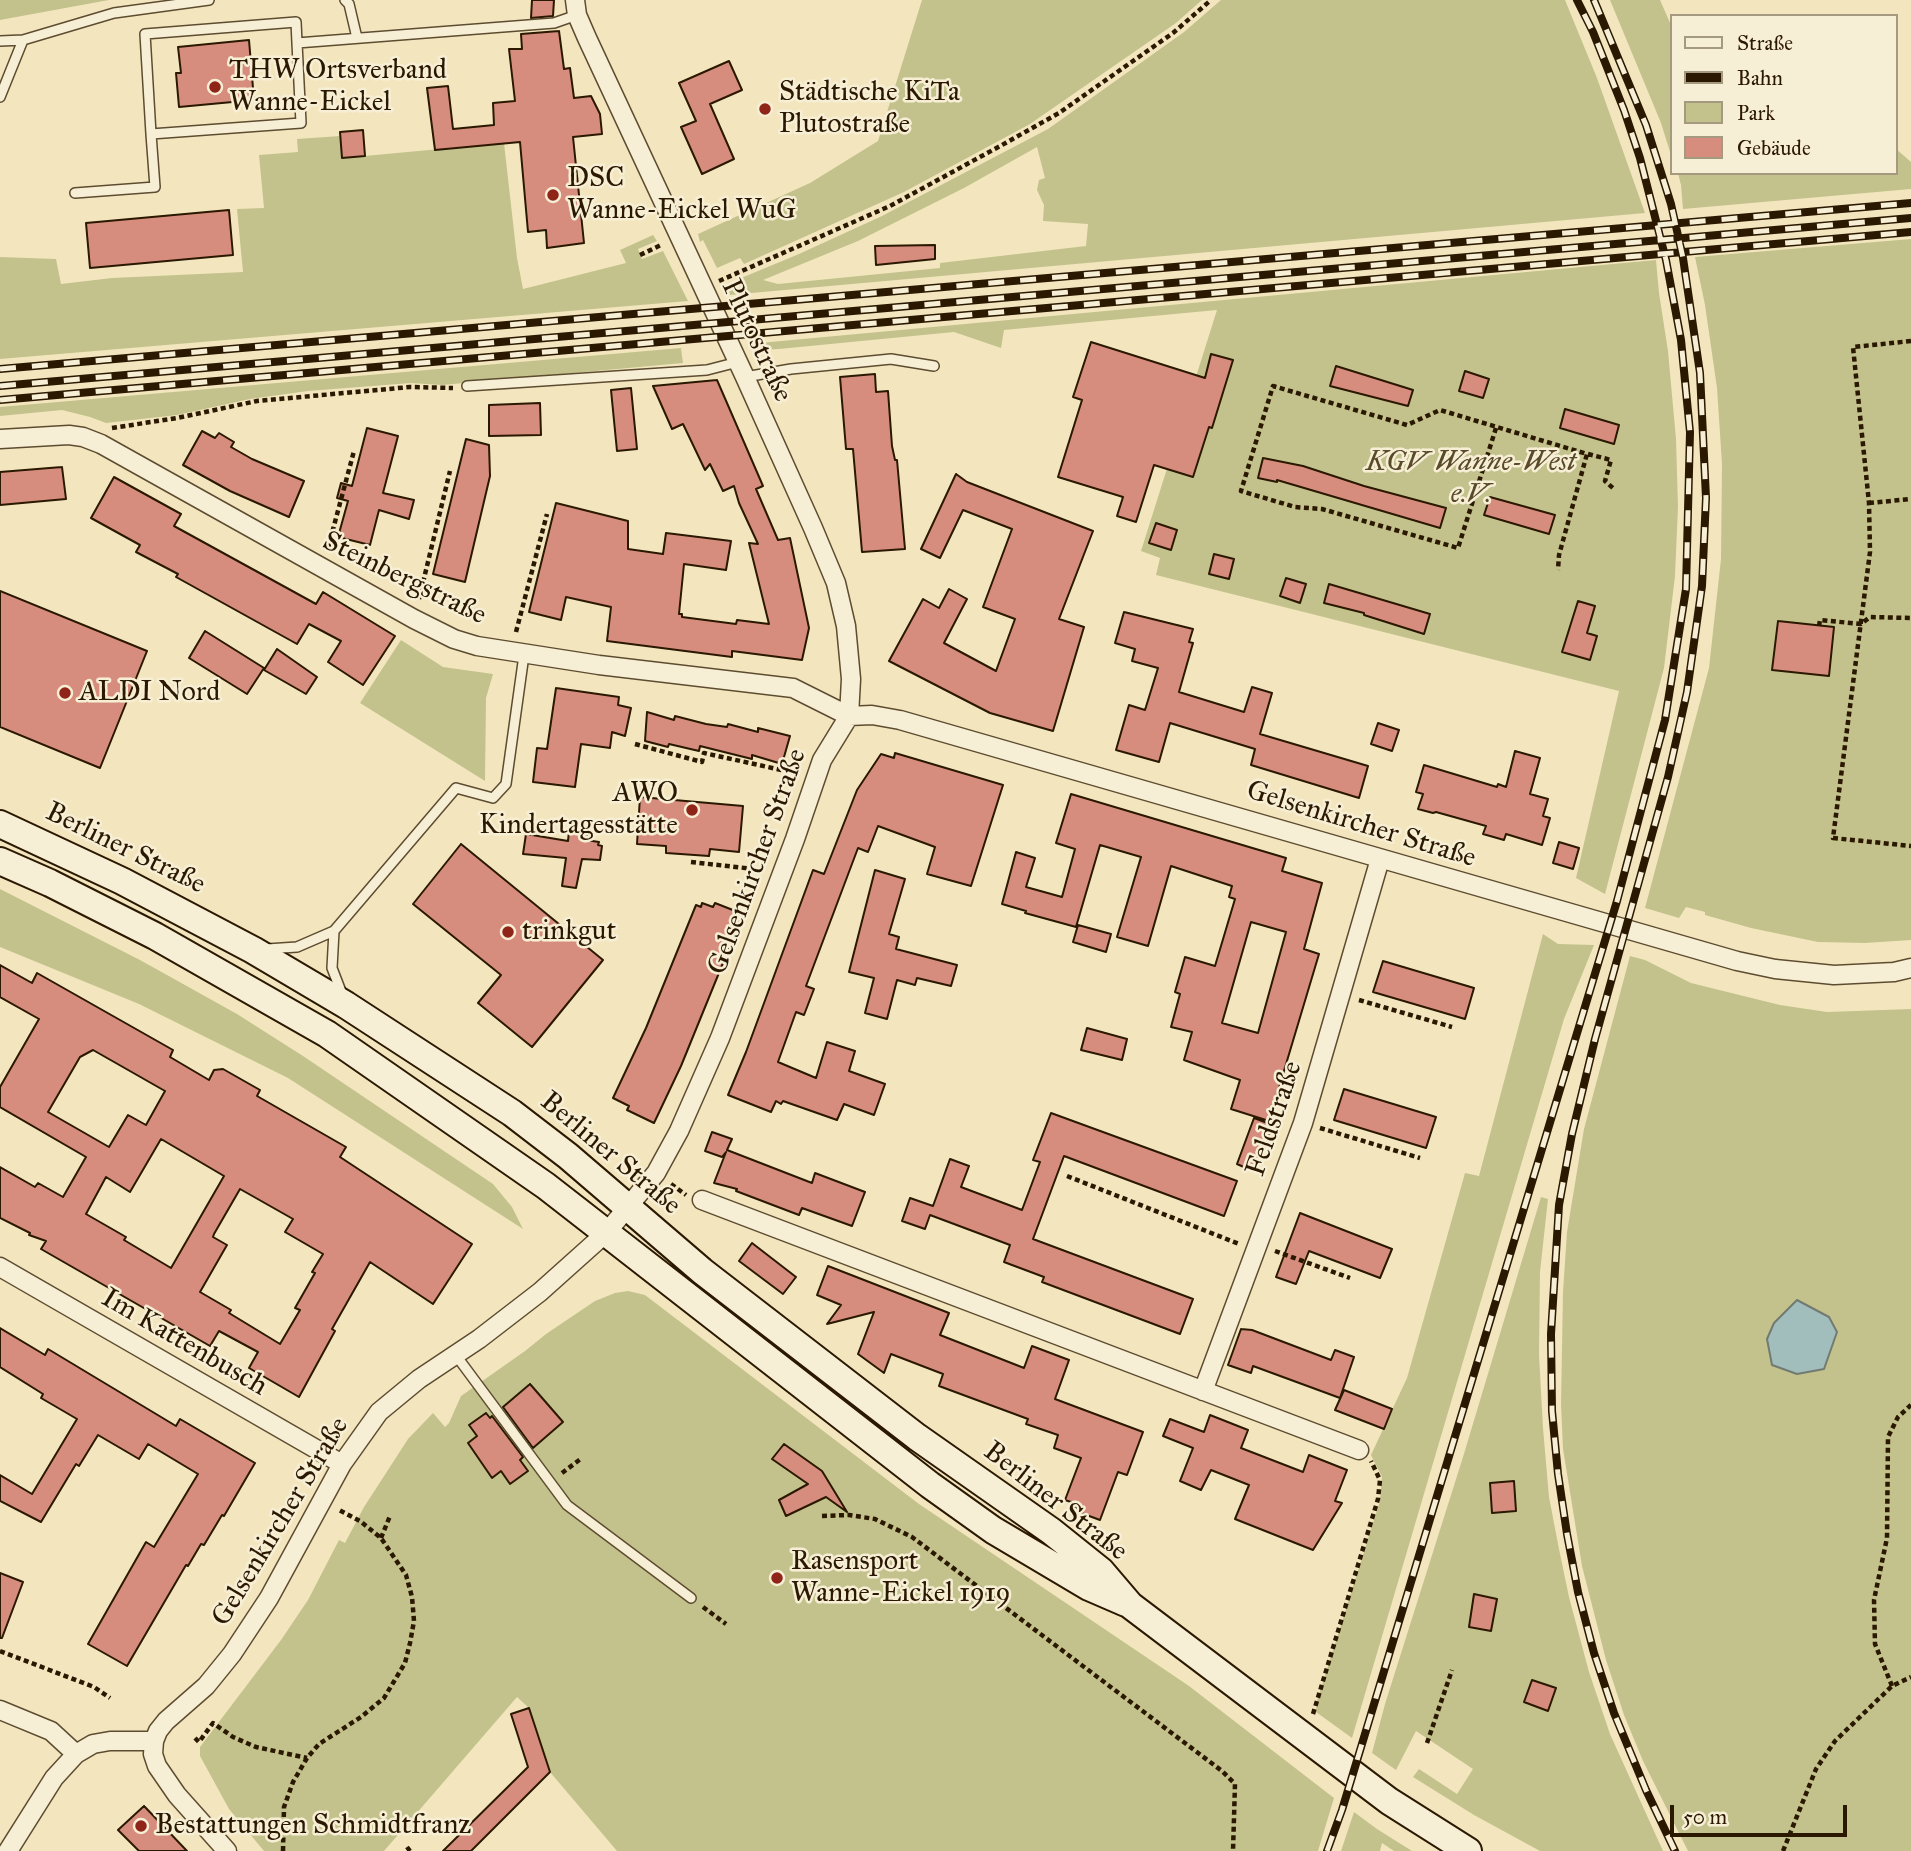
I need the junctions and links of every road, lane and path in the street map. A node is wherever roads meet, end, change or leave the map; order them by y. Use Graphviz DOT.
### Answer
graph roads {
  1 [pos="209,0"];
  2 [pos="345,0"];
  3 [pos="1211,0"];
  4 [pos="576,8"];
  5 [pos="357,38"];
  6 [pos="23,40"];
  7 [pos="0,41"];
  8 [pos="297,43"];
  9 [pos="0,97"];
  10 [pos="151,134"];
  11 [pos="75,194"];
  12 [pos="661,245"];
  13 [pos="640,255"];
  14 [pos="702,288"];
  15 [pos="1911,341"];
  16 [pos="934,366"];
  17 [pos="741,370"];
  18 [pos="467,386"];
  19 [pos="1496,428"];
  20 [pos="0,439"];
  21 [pos="101,444"];
  22 [pos="354,451"];
  23 [pos="1587,454"];
  24 [pos="450,471"];
  25 [pos="1614,489"];
  26 [pos="1911,499"];
  27 [pos="1869,503"];
  28 [pos="547,514"];
  29 [pos="322,570"];
  30 [pos="1558,570"];
  31 [pos="1911,618"];
  32 [pos="414,620"];
  33 [pos="1861,624"];
  34 [pos="1819,626"];
  35 [pos="517,653"];
  36 [pos="849,716"];
  37 [pos="635,744"];
  38 [pos="786,771"];
  39 [pos="0,824"];
  40 [pos="1911,846"];
  41 [pos="1380,859"];
  42 [pos="0,862"];
  43 [pos="691,862"];
  44 [pos="783,872"];
  45 [pos="334,931"];
  46 [pos="253,950"];
  47 [pos="1911,968"];
  48 [pos="1342,995"];
  49 [pos="346,1005"];
  50 [pos="1452,1027"];
  51 [pos="1303,1122"];
  52 [pos="1420,1158"];
  53 [pos="656,1173"];
  54 [pos="1067,1176"];
  55 [pos="702,1200"];
  56 [pos="627,1208"];
  57 [pos="607,1231"];
  58 [pos="1257,1248"];
  59 [pos="0,1267"];
  60 [pos="1350,1278"];
  61 [pos="455,1354"];
  62 [pos="1203,1391"];
  63 [pos="1911,1405"];
  64 [pos="1359,1450"];
  65 [pos="582,1458"];
  66 [pos="342,1464"];
  67 [pos="550,1481"];
  68 [pos="322,1500"];
  69 [pos="390,1516"];
  70 [pos="822,1516"];
  71 [pos="381,1538"];
  72 [pos="691,1598"];
  73 [pos="1130,1605"];
  74 [pos="704,1608"];
  75 [pos="726,1624"];
  76 [pos="0,1651"];
  77 [pos="1452,1670"];
  78 [pos="1911,1677"];
  79 [pos="1892,1686"];
  80 [pos="110,1698"];
  81 [pos="0,1710"];
  82 [pos="1312,1714"];
  83 [pos="195,1738"];
  84 [pos="154,1741"];
  85 [pos="1427,1743"];
  86 [pos="75,1754"];
  87 [pos="307,1758"];
  88 [pos="8,1851"];
  89 [pos="227,1851"];
  90 [pos="283,1851"];
  91 [pos="1233,1851"];
  92 [pos="1468,1851"];
  93 [pos="1783,1851"];
  1 -- 6 [label="lane"];
  2 -- 5 [label="lane"];
  3 -- 14 [label="path"];
  4 -- 5 [label="lane"];
  4 -- 14 [label="street, Plutostraße"];
  5 -- 8 [label="lane"];
  6 -- 7 [label="lane"];
  6 -- 9 [label="lane"];
  8 -- 10 [label="lane"];
  8 -- 10 [label="lane"];
  10 -- 11 [label="lane"];
  12 -- 13 [label="path"];
  14 -- 17 [label="street, Plutostraße"];
  15 -- 27 [label="path"];
  16 -- 17 [label="lane"];
  17 -- 18 [label="lane"];
  17 -- 36 [label="street, Plutostraße"];
  18 -- 21 [label="path"];
  19 -- 19 [label="path"];
  19 -- 23 [label="path"];
  20 -- 21 [label="street, Steinbergstraße"];
  21 -- 29 [label="street, Steinbergstraße"];
  22 -- 29 [label="path"];
  23 -- 25 [label="path"];
  23 -- 30 [label="path"];
  24 -- 32 [label="path"];
  26 -- 27 [label="path"];
  27 -- 33 [label="path"];
  28 -- 35 [label="path"];
  29 -- 32 [label="street, Steinbergstraße"];
  31 -- 33 [label="path"];
  32 -- 35 [label="street, Steinbergstraße"];
  33 -- 34 [label="path"];
  33 -- 40 [label="path"];
  35 -- 36 [label="street, Steinbergstraße"];
  35 -- 45 [label="lane"];
  36 -- 41 [label="street, Gelsenkircher Straße"];
  36 -- 44 [label="street, Gelsenkircher Straße"];
  37 -- 38 [label="path"];
  39 -- 46 [label="main road, Berliner Straße"];
  41 -- 47 [label="street, Gelsenkircher Straße"];
  41 -- 48 [label="street, Feldstraße"];
  42 -- 57 [label="main road, Berliner Straße"];
  43 -- 44 [label="path"];
  44 -- 53 [label="street, Gelsenkircher Straße"];
  45 -- 46 [label="lane"];
  45 -- 49 [label="lane"];
  46 -- 49 [label="main road, Berliner Straße"];
  48 -- 50 [label="path"];
  48 -- 51 [label="street, Feldstraße"];
  49 -- 56 [label="main road, Berliner Straße"];
  51 -- 52 [label="path"];
  51 -- 58 [label="street, Feldstraße"];
  53 -- 55 [label="path"];
  53 -- 56 [label="street, Gelsenkircher Straße"];
  54 -- 58 [label="path"];
  55 -- 62 [label="street"];
  56 -- 57 [label="street, Gelsenkircher Straße"];
  56 -- 73 [label="main road, Berliner Straße"];
  57 -- 61 [label="street, Gelsenkircher Straße"];
  57 -- 73 [label="main road, Berliner Straße"];
  58 -- 60 [label="path"];
  58 -- 62 [label="street, Feldstraße"];
  59 -- 66 [label="street, Im Kattenbusch"];
  61 -- 66 [label="street, Gelsenkircher Straße"];
  61 -- 67 [label="lane"];
  62 -- 64 [label="street"];
  63 -- 79 [label="path"];
  64 -- 82 [label="path"];
  65 -- 67 [label="path"];
  66 -- 68 [label="street, Gelsenkircher Straße"];
  67 -- 72 [label="lane"];
  68 -- 71 [label="path"];
  68 -- 84 [label="street, Gelsenkircher Straße"];
  69 -- 71 [label="path"];
  70 -- 91 [label="path"];
  71 -- 87 [label="path"];
  73 -- 92 [label="main road, Berliner Straße"];
  74 -- 75 [label="path"];
  76 -- 80 [label="path"];
  77 -- 85 [label="path"];
  78 -- 79 [label="path"];
  79 -- 93 [label="path"];
  81 -- 86 [label="street"];
  83 -- 87 [label="path"];
  84 -- 86 [label="street"];
  84 -- 89 [label="street"];
  86 -- 88 [label="street"];
  87 -- 90 [label="path"];
}
